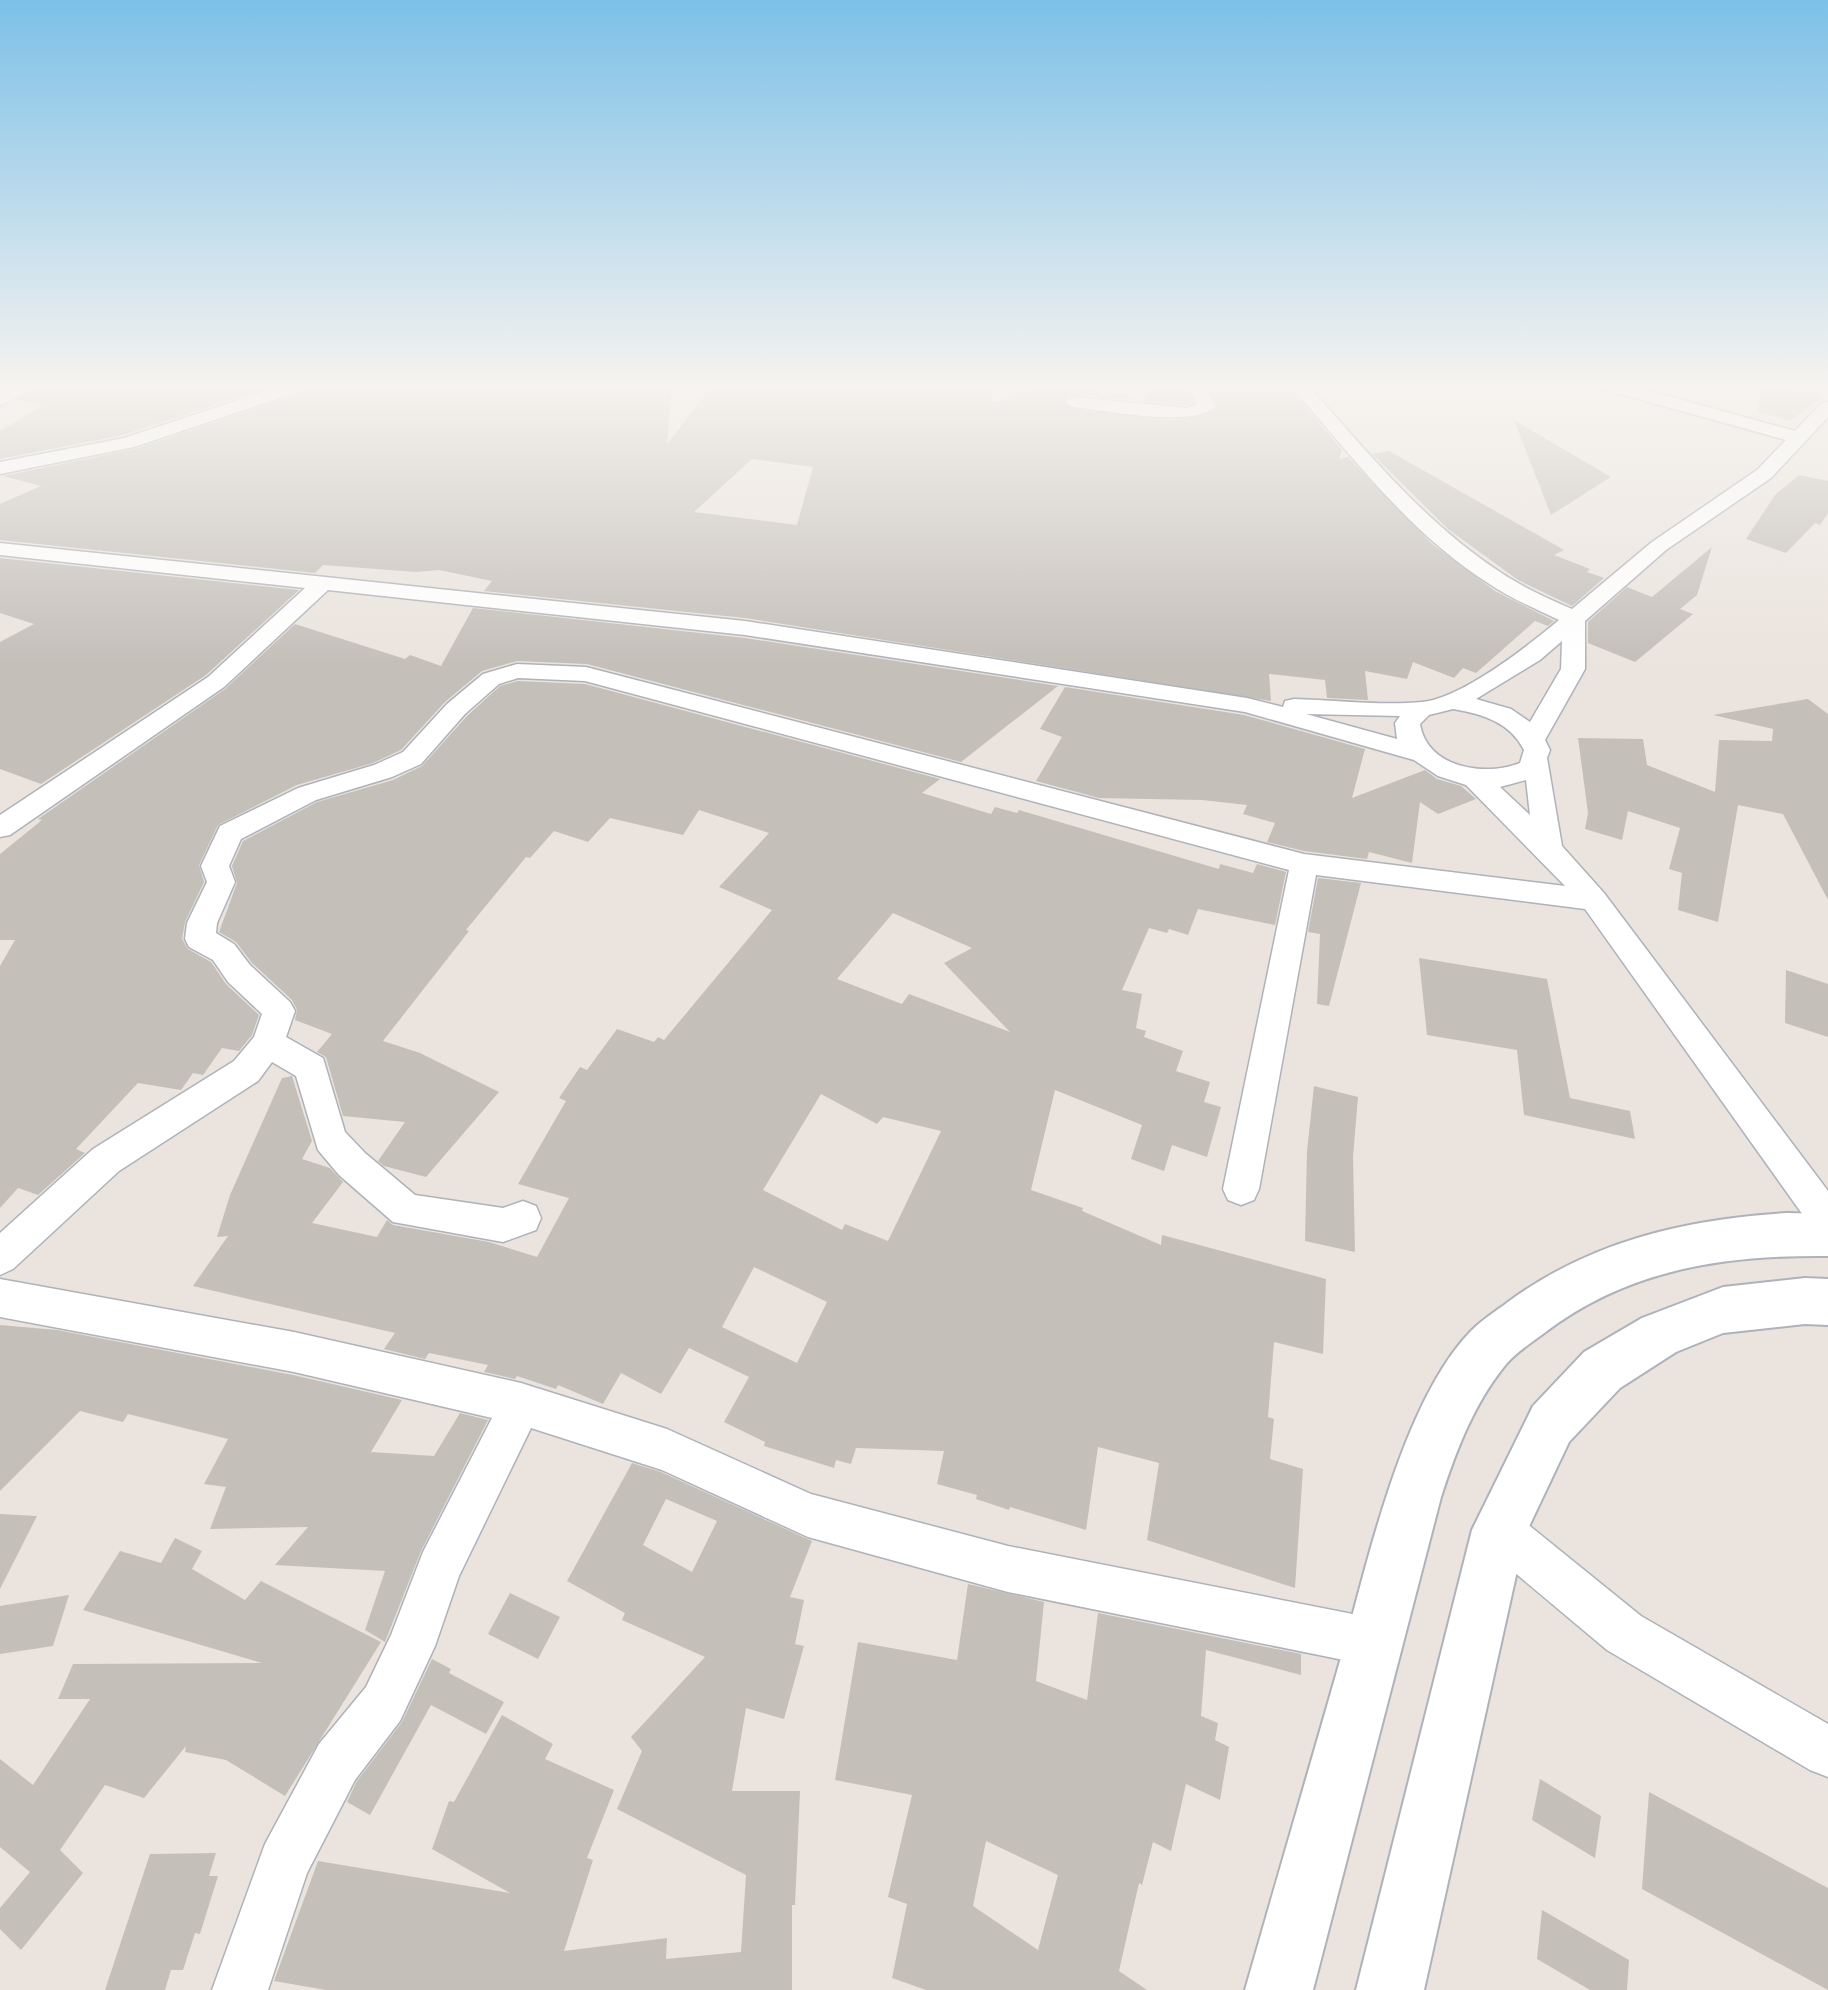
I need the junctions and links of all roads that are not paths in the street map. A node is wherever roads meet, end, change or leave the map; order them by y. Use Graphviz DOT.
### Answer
graph roads {
  1 [pos="1382,477"];
  2 [pos="1760,477"];
  3 [pos="0,549"];
  4 [pos="321,585"];
  5 [pos="1574,619"];
  6 [pos="1453,702"];
  7 [pos="1247,705"];
  8 [pos="1419,709"];
  9 [pos="1534,750"];
  10 [pos="1419,753"];
  11 [pos="1475,778"];
  12 [pos="0,828"];
  13 [pos="1548,849"];
  14 [pos="1304,864"];
  15 [pos="1594,900"];
  16 [pos="268,1043"];
  17 [pos="1241,1189"];
  18 [pos="523,1218"];
  19 [pos="1828,1220"];
  20 [pos="1828,1236"];
  21 [pos="0,1257"];
  22 [pos="0,1298"];
  23 [pos="1828,1302"];
  24 [pos="521,1404"];
  25 [pos="1499,1530"];
  26 [pos="1373,1642"];
  27 [pos="1828,1752"];
  28 [pos="240,1990"];
  29 [pos="1279,1990"];
  30 [pos="1390,1990"];
  1 -- 5 [label="street"];
  2 -- 5 [label="street"];
  3 -- 4 [label="street"];
  4 -- 7 [label="street"];
  4 -- 12 [label="street"];
  5 -- 6 [label="street"];
  5 -- 9 [label="street"];
  6 -- 8 [label="street"];
  6 -- 9 [label="street"];
  7 -- 8 [label="street"];
  7 -- 10 [label="street"];
  8 -- 10 [label="street"];
  9 -- 11 [label="street"];
  9 -- 13 [label="street"];
  10 -- 11 [label="street"];
  11 -- 13 [label="street"];
  13 -- 15 [label="street"];
  14 -- 15 [label="street"];
  14 -- 16 [label="street"];
  14 -- 17 [label="street"];
  15 -- 19 [label="street"];
  16 -- 18 [label="street"];
  16 -- 21 [label="street"];
  20 -- 26 [label="main road"];
  22 -- 24 [label="street"];
  23 -- 25 [label="main road"];
  24 -- 26 [label="street"];
  24 -- 28 [label="street"];
  25 -- 27 [label="street"];
  25 -- 30 [label="main road"];
  26 -- 29 [label="main road"];
}
